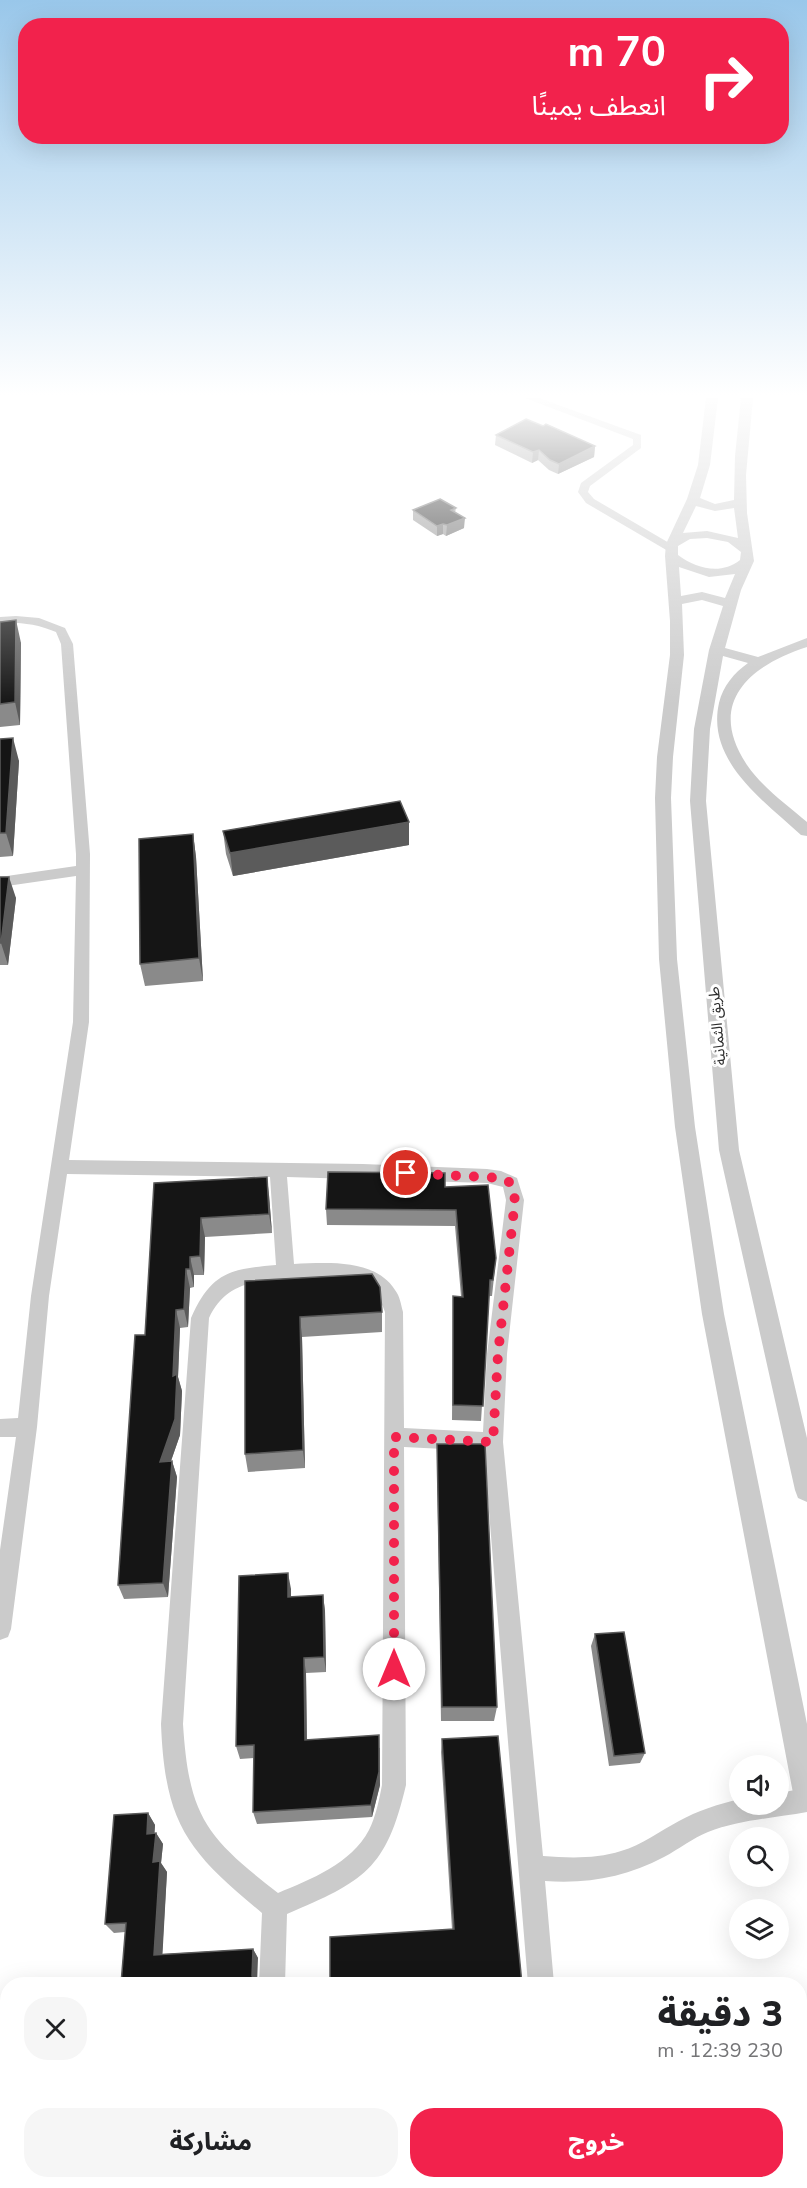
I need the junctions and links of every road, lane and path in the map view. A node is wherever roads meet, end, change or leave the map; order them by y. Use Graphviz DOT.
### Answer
graph roads {
  1 [pos="589,500"];
  2 [pos="693,500"];
  3 [pos="695,500"];
  4 [pos="739,502"];
  5 [pos="672,550"];
  6 [pos="747,556"];
  7 [pos="675,601"];
  8 [pos="730,604"];
  9 [pos="0,620"];
  10 [pos="807,642"];
  11 [pos="716,650"];
  12 [pos="763,662"];
  13 [pos="807,831"];
  14 [pos="82,870"];
  15 [pos="0,882"];
  16 [pos="58,1167"];
  17 [pos="278,1172"];
  18 [pos="286,1272"];
  19 [pos="27,1427"];
  20 [pos="0,1428"];
  21 [pos="394,1437"];
  22 [pos="493,1442"];
  23 [pos="807,1490"];
  24 [pos="0,1629"];
  25 [pos="807,1793"];
  26 [pos="807,1800"];
  27 [pos="532,1867"];
  28 [pos="275,1907"];
  29 [pos="272,1977"];
  30 [pos="540,1977"];
  1 -- 5 [label="street"];
  2 -- 5 [label="street"];
  3 -- 4 [label="street"];
  4 -- 6 [label="street"];
  5 -- 6 [label="street"];
  5 -- 6 [label="street"];
  5 -- 7 [label="street"];
  6 -- 8 [label="street, طريق الثمانية"];
  7 -- 8 [label="street"];
  7 -- 25 [label="street"];
  8 -- 11 [label="street, طريق الثمانية"];
  9 -- 14 [label="street"];
  10 -- 12 [label="street"];
  11 -- 12 [label="street"];
  11 -- 23 [label="street, طريق الثمانية"];
  12 -- 13 [label="street"];
  14 -- 15 [label="street"];
  14 -- 16 [label="street"];
  16 -- 17 [label="street"];
  16 -- 19 [label="street"];
  17 -- 18 [label="street"];
  17 -- 22 [label="street"];
  18 -- 21 [label="street"];
  18 -- 28 [label="street"];
  19 -- 20 [label="street"];
  19 -- 24 [label="street"];
  21 -- 22 [label="street"];
  21 -- 28 [label="street"];
  22 -- 27 [label="street"];
  26 -- 27 [label="street"];
  27 -- 30 [label="street"];
  28 -- 29 [label="street"];
}
